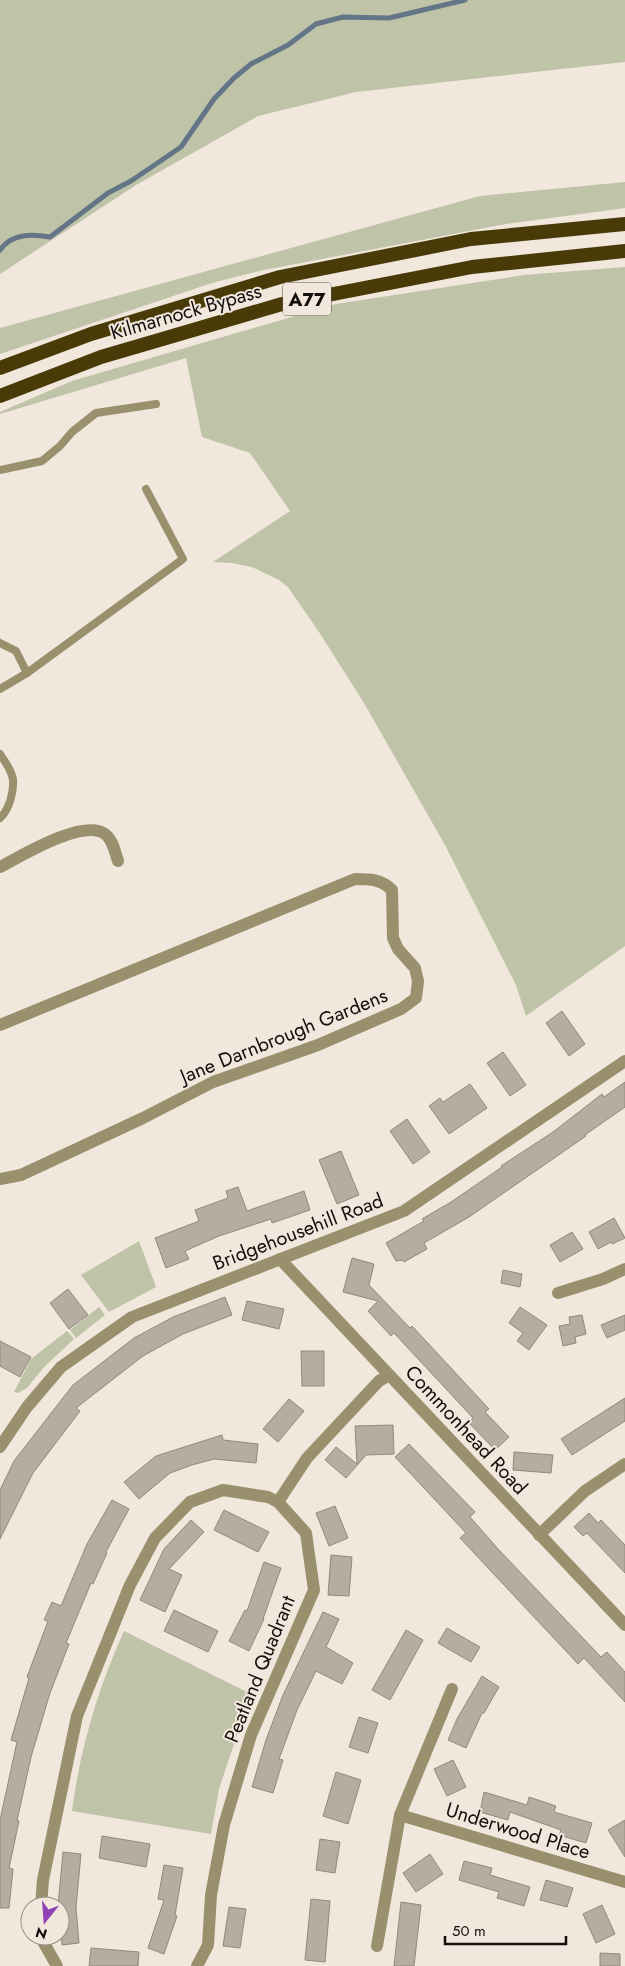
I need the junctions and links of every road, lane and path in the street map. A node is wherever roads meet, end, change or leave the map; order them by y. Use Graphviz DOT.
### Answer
graph roads {
  1 [pos="625,224"];
  2 [pos="625,251"];
  3 [pos="0,368"];
  4 [pos="0,396"];
  5 [pos="156,404"];
  6 [pos="0,470"];
  7 [pos="146,489"];
  8 [pos="0,643"];
  9 [pos="27,673"];
  10 [pos="0,689"];
  11 [pos="0,754"];
  12 [pos="0,818"];
  13 [pos="118,861"];
  14 [pos="0,867"];
  15 [pos="0,1025"];
  16 [pos="625,1061"];
  17 [pos="0,1179"];
  18 [pos="280,1259"];
  19 [pos="625,1269"];
  20 [pos="558,1293"];
  21 [pos="389,1374"];
  22 [pos="0,1447"];
  23 [pos="625,1464"];
  24 [pos="278,1502"];
  25 [pos="539,1535"];
  26 [pos="625,1625"];
  27 [pos="452,1689"];
  28 [pos="400,1815"];
  29 [pos="625,1882"];
  30 [pos="42,1896"];
  31 [pos="46,1946"];
  32 [pos="377,1946"];
  33 [pos="57,1966"];
  34 [pos="197,1966"];
  1 -- 3 [label="highway, Kilmarnock Bypass / A77"];
  2 -- 4 [label="highway, Kilmarnock Bypass / A77"];
  5 -- 6 [label="lane"];
  7 -- 9 [label="lane"];
  8 -- 9 [label="lane"];
  9 -- 10 [label="lane"];
  11 -- 12 [label="lane"];
  13 -- 14 [label="street"];
  15 -- 17 [label="street, Jane Darnbrough Gardens"];
  16 -- 18 [label="street, Bridgehousehill Road"];
  18 -- 21 [label="street, Commonhead Road"];
  18 -- 22 [label="street, Bridgehousehill Road"];
  19 -- 20 [label="street"];
  21 -- 24 [label="street"];
  21 -- 25 [label="street, Commonhead Road"];
  23 -- 25 [label="street"];
  24 -- 30 [label="street"];
  24 -- 34 [label="street, Peatland Quadrant"];
  25 -- 26 [label="street, Commonhead Road"];
  27 -- 28 [label="street"];
  28 -- 29 [label="street, Underwood Place"];
  28 -- 32 [label="street"];
  31 -- 33 [label="street"];
}
